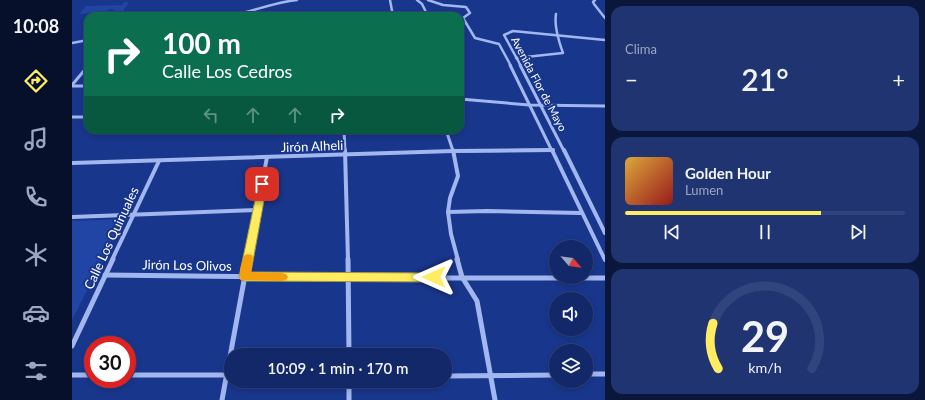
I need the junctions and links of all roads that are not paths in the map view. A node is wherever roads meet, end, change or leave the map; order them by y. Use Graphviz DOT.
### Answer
graph roads {
  1 [pos="297,0"];
  2 [pos="390,0"];
  3 [pos="417,0"];
  4 [pos="428,0"];
  5 [pos="596,0"];
  6 [pos="250,12"];
  7 [pos="392,12"];
  8 [pos="426,12"];
  9 [pos="556,14"];
  10 [pos="464,17"];
  11 [pos="605,18"];
  12 [pos="464,20"];
  13 [pos="557,36"];
  14 [pos="605,40"];
  15 [pos="84,41"];
  16 [pos="72,43"];
  17 [pos="516,58"];
  18 [pos="84,71"];
  19 [pos="72,86"];
  20 [pos="84,86"];
  21 [pos="464,99"];
  22 [pos="529,105"];
  23 [pos="541,105"];
  24 [pos="605,106"];
  25 [pos="72,117"];
  26 [pos="84,117"];
  27 [pos="344,134"];
  28 [pos="447,134"];
  29 [pos="553,150"];
  30 [pos="453,151"];
  31 [pos="345,155"];
  32 [pos="267,157"];
  33 [pos="159,161"];
  34 [pos="72,163"];
  35 [pos="257,210"];
  36 [pos="448,212"];
  37 [pos="581,213"];
  38 [pos="134,215"];
  39 [pos="72,217"];
  40 [pos="605,233"];
  41 [pos="605,260"];
  42 [pos="105,275"];
  43 [pos="245,277"];
  44 [pos="462,277"];
  45 [pos="349,278"];
  46 [pos="605,278"];
  47 [pos="72,346"];
  48 [pos="233,348"];
  49 [pos="349,348"];
  50 [pos="593,374"];
  51 [pos="605,374"];
  52 [pos="72,375"];
  53 [pos="84,375"];
  54 [pos="136,375"];
  55 [pos="224,375"];
  56 [pos="549,375"];
  57 [pos="452,376"];
  58 [pos="491,376"];
  59 [pos="225,388"];
  60 [pos="349,388"];
  61 [pos="222,400"];
  62 [pos="349,400"];
  63 [pos="496,400"];
  1 -- 6 [label="street"];
  2 -- 7 [label="street"];
  3 -- 8 [label="street"];
  4 -- 10 [label="street, Avenida Flor de Mayo"];
  5 -- 11 [label="street"];
  9 -- 13 [label="street"];
  12 -- 22 [label="street, Avenida Flor de Mayo"];
  13 -- 14 [label="street, Avenida Flor de Mayo"];
  13 -- 17 [label="street"];
  13 -- 17 [label="street, Avenida Flor de Mayo"];
  15 -- 16 [label="street"];
  17 -- 23 [label="street, Avenida Flor de Mayo"];
  18 -- 19 [label="street"];
  19 -- 20 [label="street"];
  21 -- 22 [label="street"];
  22 -- 23 [label="street"];
  22 -- 29 [label="street, Avenida Flor de Mayo"];
  23 -- 24 [label="street"];
  23 -- 40 [label="street, Avenida Flor de Mayo"];
  25 -- 26 [label="street"];
  27 -- 31 [label="street"];
  28 -- 30 [label="street"];
  29 -- 30 [label="street, Jirón Alheli"];
  29 -- 37 [label="street, Avenida Flor de Mayo"];
  30 -- 31 [label="street, Jirón Alheli"];
  30 -- 36 [label="street"];
  31 -- 32 [label="street, Jirón Alheli"];
  31 -- 45 [label="street"];
  32 -- 33 [label="street, Jirón Alheli"];
  32 -- 35 [label="street"];
  33 -- 34 [label="street, Jirón Alheli"];
  33 -- 38 [label="street, Calle Los Quinuales"];
  35 -- 38 [label="street"];
  35 -- 43 [label="street"];
  36 -- 37 [label="street"];
  36 -- 44 [label="street"];
  37 -- 41 [label="street, Avenida Flor de Mayo"];
  38 -- 39 [label="street"];
  38 -- 42 [label="street, Calle Los Quinuales"];
  42 -- 43 [label="street, Jirón Los Olivos"];
  42 -- 47 [label="street, Calle Los Quinuales"];
  43 -- 45 [label="street, Jirón Los Olivos"];
  43 -- 48 [label="street"];
  44 -- 45 [label="street, Jirón Los Olivos"];
  44 -- 46 [label="street, Jirón Los Olivos"];
  44 -- 58 [label="street"];
  45 -- 49 [label="street"];
  50 -- 51 [label="street"];
  52 -- 53 [label="street"];
  54 -- 55 [label="street"];
  56 -- 58 [label="street"];
  57 -- 58 [label="street"];
  58 -- 63 [label="street"];
  59 -- 61 [label="street"];
  60 -- 62 [label="street"];
}
